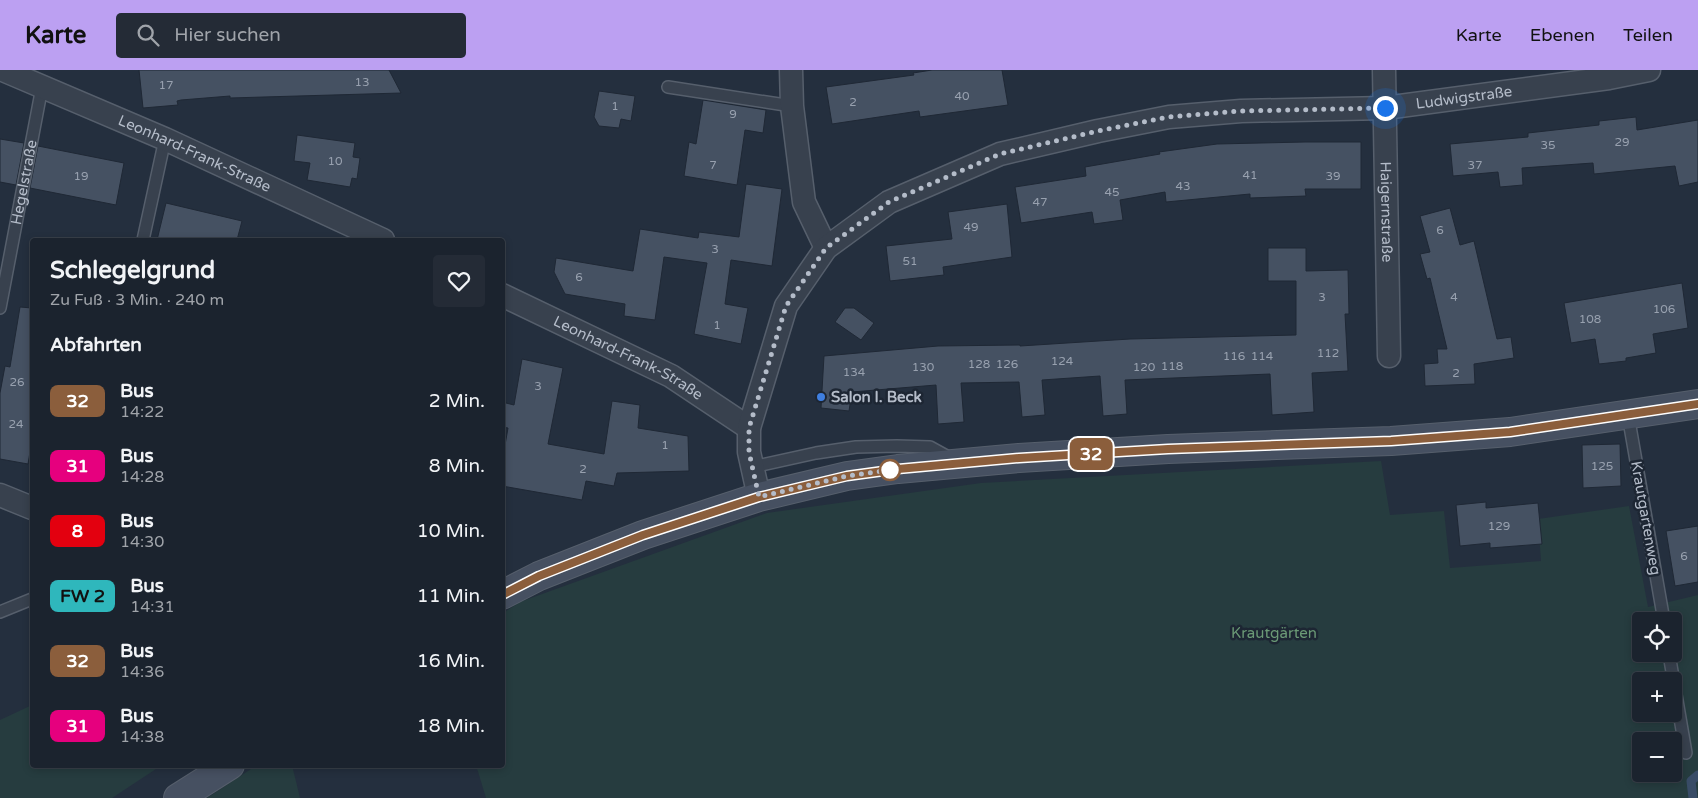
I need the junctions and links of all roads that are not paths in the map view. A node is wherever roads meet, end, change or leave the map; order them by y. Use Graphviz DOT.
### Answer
graph roads {
  1 [pos="3,70"];
  2 [pos="791,70"];
  3 [pos="1384,70"];
  4 [pos="1649,70"];
  5 [pos="46,78"];
  6 [pos="668,87"];
  7 [pos="792,106"];
  8 [pos="1385,108"];
  9 [pos="165,139"];
  10 [pos="144,238"];
  11 [pos="380,238"];
  12 [pos="826,248"];
  13 [pos="505,296"];
  14 [pos="0,308"];
  15 [pos="1389,356"];
  16 [pos="1698,404"];
  17 [pos="1628,415"];
  18 [pos="749,428"];
  19 [pos="961,463"];
  20 [pos="752,467"];
  21 [pos="0,495"];
  22 [pos="759,497"];
  23 [pos="30,507"];
  24 [pos="505,593"];
  25 [pos="30,600"];
  26 [pos="0,612"];
  27 [pos="1662,612"];
  28 [pos="1670,662"];
  29 [pos="1686,753"];
  30 [pos="225,768"];
  31 [pos="178,798"];
  1 -- 5 [label="street, Leonhard-Frank-Straße"];
  2 -- 7 [label="street"];
  3 -- 8 [label="street, Haigernstraße"];
  4 -- 8 [label="street, Ludwigstraße"];
  5 -- 9 [label="street, Leonhard-Frank-Straße"];
  5 -- 14 [label="lane, Hegelstraße"];
  6 -- 7 [label="lane"];
  7 -- 12 [label="street"];
  8 -- 12 [label="street, Ludwigstraße"];
  8 -- 15 [label="street, Haigernstraße"];
  9 -- 10 [label="lane"];
  9 -- 11 [label="street, Leonhard-Frank-Straße"];
  12 -- 18 [label="street, Ludwigstraße"];
  13 -- 18 [label="street, Leonhard-Frank-Straße"];
  16 -- 17 [label="main road"];
  17 -- 19 [label="main road"];
  17 -- 27 [label="lane, Krautgartenweg"];
  18 -- 20 [label="street, Ludwigstraße"];
  19 -- 20 [label="lane"];
  19 -- 22 [label="main road"];
  20 -- 22 [label="street, Ludwigstraße"];
  21 -- 23 [label="street"];
  22 -- 24 [label="main road"];
  25 -- 26 [label="lane"];
  28 -- 29 [label="lane"];
  30 -- 31 [label="main road"];
}
